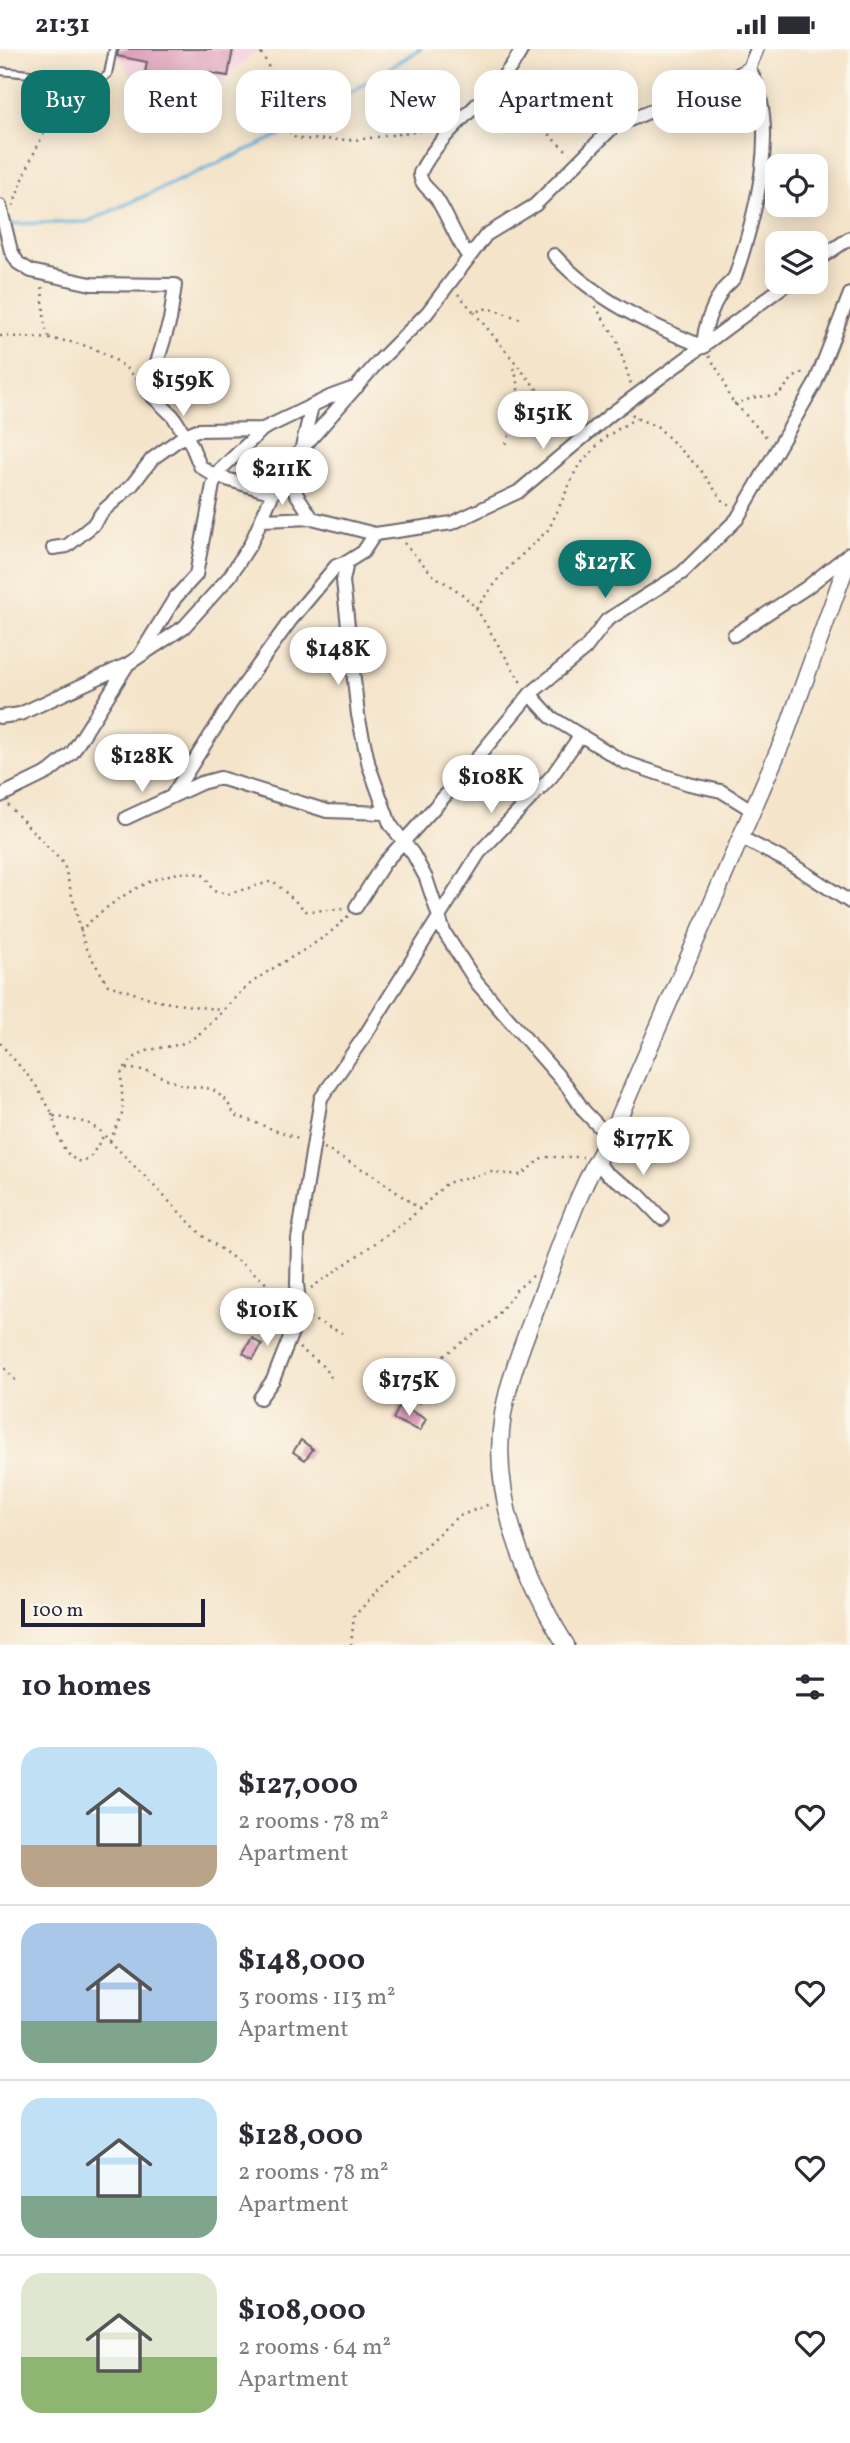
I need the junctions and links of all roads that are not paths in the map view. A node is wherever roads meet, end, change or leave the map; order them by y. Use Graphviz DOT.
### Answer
graph roads {
  1 [pos="113,49"];
  2 [pos="522,49"];
  3 [pos="757,49"];
  4 [pos="749,68"];
  5 [pos="0,71"];
  6 [pos="0,206"];
  7 [pos="850,238"];
  8 [pos="828,253"];
  9 [pos="554,255"];
  10 [pos="468,256"];
  11 [pos="773,294"];
  12 [pos="850,294"];
  13 [pos="704,347"];
  14 [pos="358,387"];
  15 [pos="312,406"];
  16 [pos="263,429"];
  17 [pos="186,435"];
  18 [pos="168,450"];
  19 [pos="302,450"];
  20 [pos="195,455"];
  21 [pos="284,475"];
  22 [pos="217,476"];
  23 [pos="273,493"];
  24 [pos="312,518"];
  25 [pos="263,520"];
  26 [pos="381,534"];
  27 [pos="53,548"];
  28 [pos="850,554"];
  29 [pos="347,562"];
  30 [pos="734,635"];
  31 [pos="140,655"];
  32 [pos="128,664"];
  33 [pos="530,694"];
  34 [pos="0,717"];
  35 [pos="580,736"];
  36 [pos="1,796"];
  37 [pos="172,796"];
  38 [pos="752,810"];
  39 [pos="385,813"];
  40 [pos="125,818"];
  41 [pos="742,838"];
  42 [pos="404,842"];
  43 [pos="850,902"];
  44 [pos="356,907"];
  45 [pos="439,916"];
  46 [pos="610,1138"];
  47 [pos="597,1161"];
  48 [pos="662,1219"];
  49 [pos="260,1398"];
  50 [pos="566,1645"];
  1 -- 5 [label="lane"];
  2 -- 10 [label="street"];
  3 -- 4 [label="street"];
  4 -- 10 [label="street"];
  4 -- 13 [label="street"];
  6 -- 17 [label="street"];
  7 -- 8 [label="street"];
  9 -- 13 [label="street"];
  10 -- 14 [label="street"];
  11 -- 13 [label="street"];
  12 -- 33 [label="street"];
  13 -- 26 [label="street"];
  14 -- 15 [label="street"];
  14 -- 19 [label="street"];
  15 -- 16 [label="street"];
  15 -- 19 [label="street"];
  16 -- 17 [label="street"];
  16 -- 22 [label="street"];
  17 -- 18 [label="street"];
  17 -- 20 [label="street"];
  18 -- 20 [label="street"];
  18 -- 27 [label="street"];
  19 -- 21 [label="street"];
  20 -- 22 [label="street"];
  21 -- 23 [label="street"];
  21 -- 24 [label="street"];
  22 -- 23 [label="street"];
  22 -- 31 [label="street"];
  23 -- 25 [label="street"];
  24 -- 25 [label="street"];
  24 -- 26 [label="street"];
  25 -- 31 [label="street"];
  26 -- 29 [label="street"];
  28 -- 30 [label="street"];
  28 -- 38 [label="street"];
  29 -- 37 [label="street"];
  29 -- 39 [label="street"];
  31 -- 32 [label="street"];
  32 -- 34 [label="street"];
  32 -- 36 [label="street"];
  33 -- 35 [label="street"];
  33 -- 42 [label="street"];
  35 -- 38 [label="street"];
  35 -- 45 [label="street"];
  37 -- 39 [label="street"];
  37 -- 40 [label="street"];
  38 -- 41 [label="street"];
  39 -- 42 [label="street"];
  41 -- 43 [label="street"];
  41 -- 46 [label="street"];
  42 -- 44 [label="street"];
  42 -- 45 [label="street"];
  45 -- 46 [label="street"];
  45 -- 49 [label="street"];
  46 -- 47 [label="street"];
  47 -- 48 [label="street"];
  47 -- 50 [label="street"];
}
